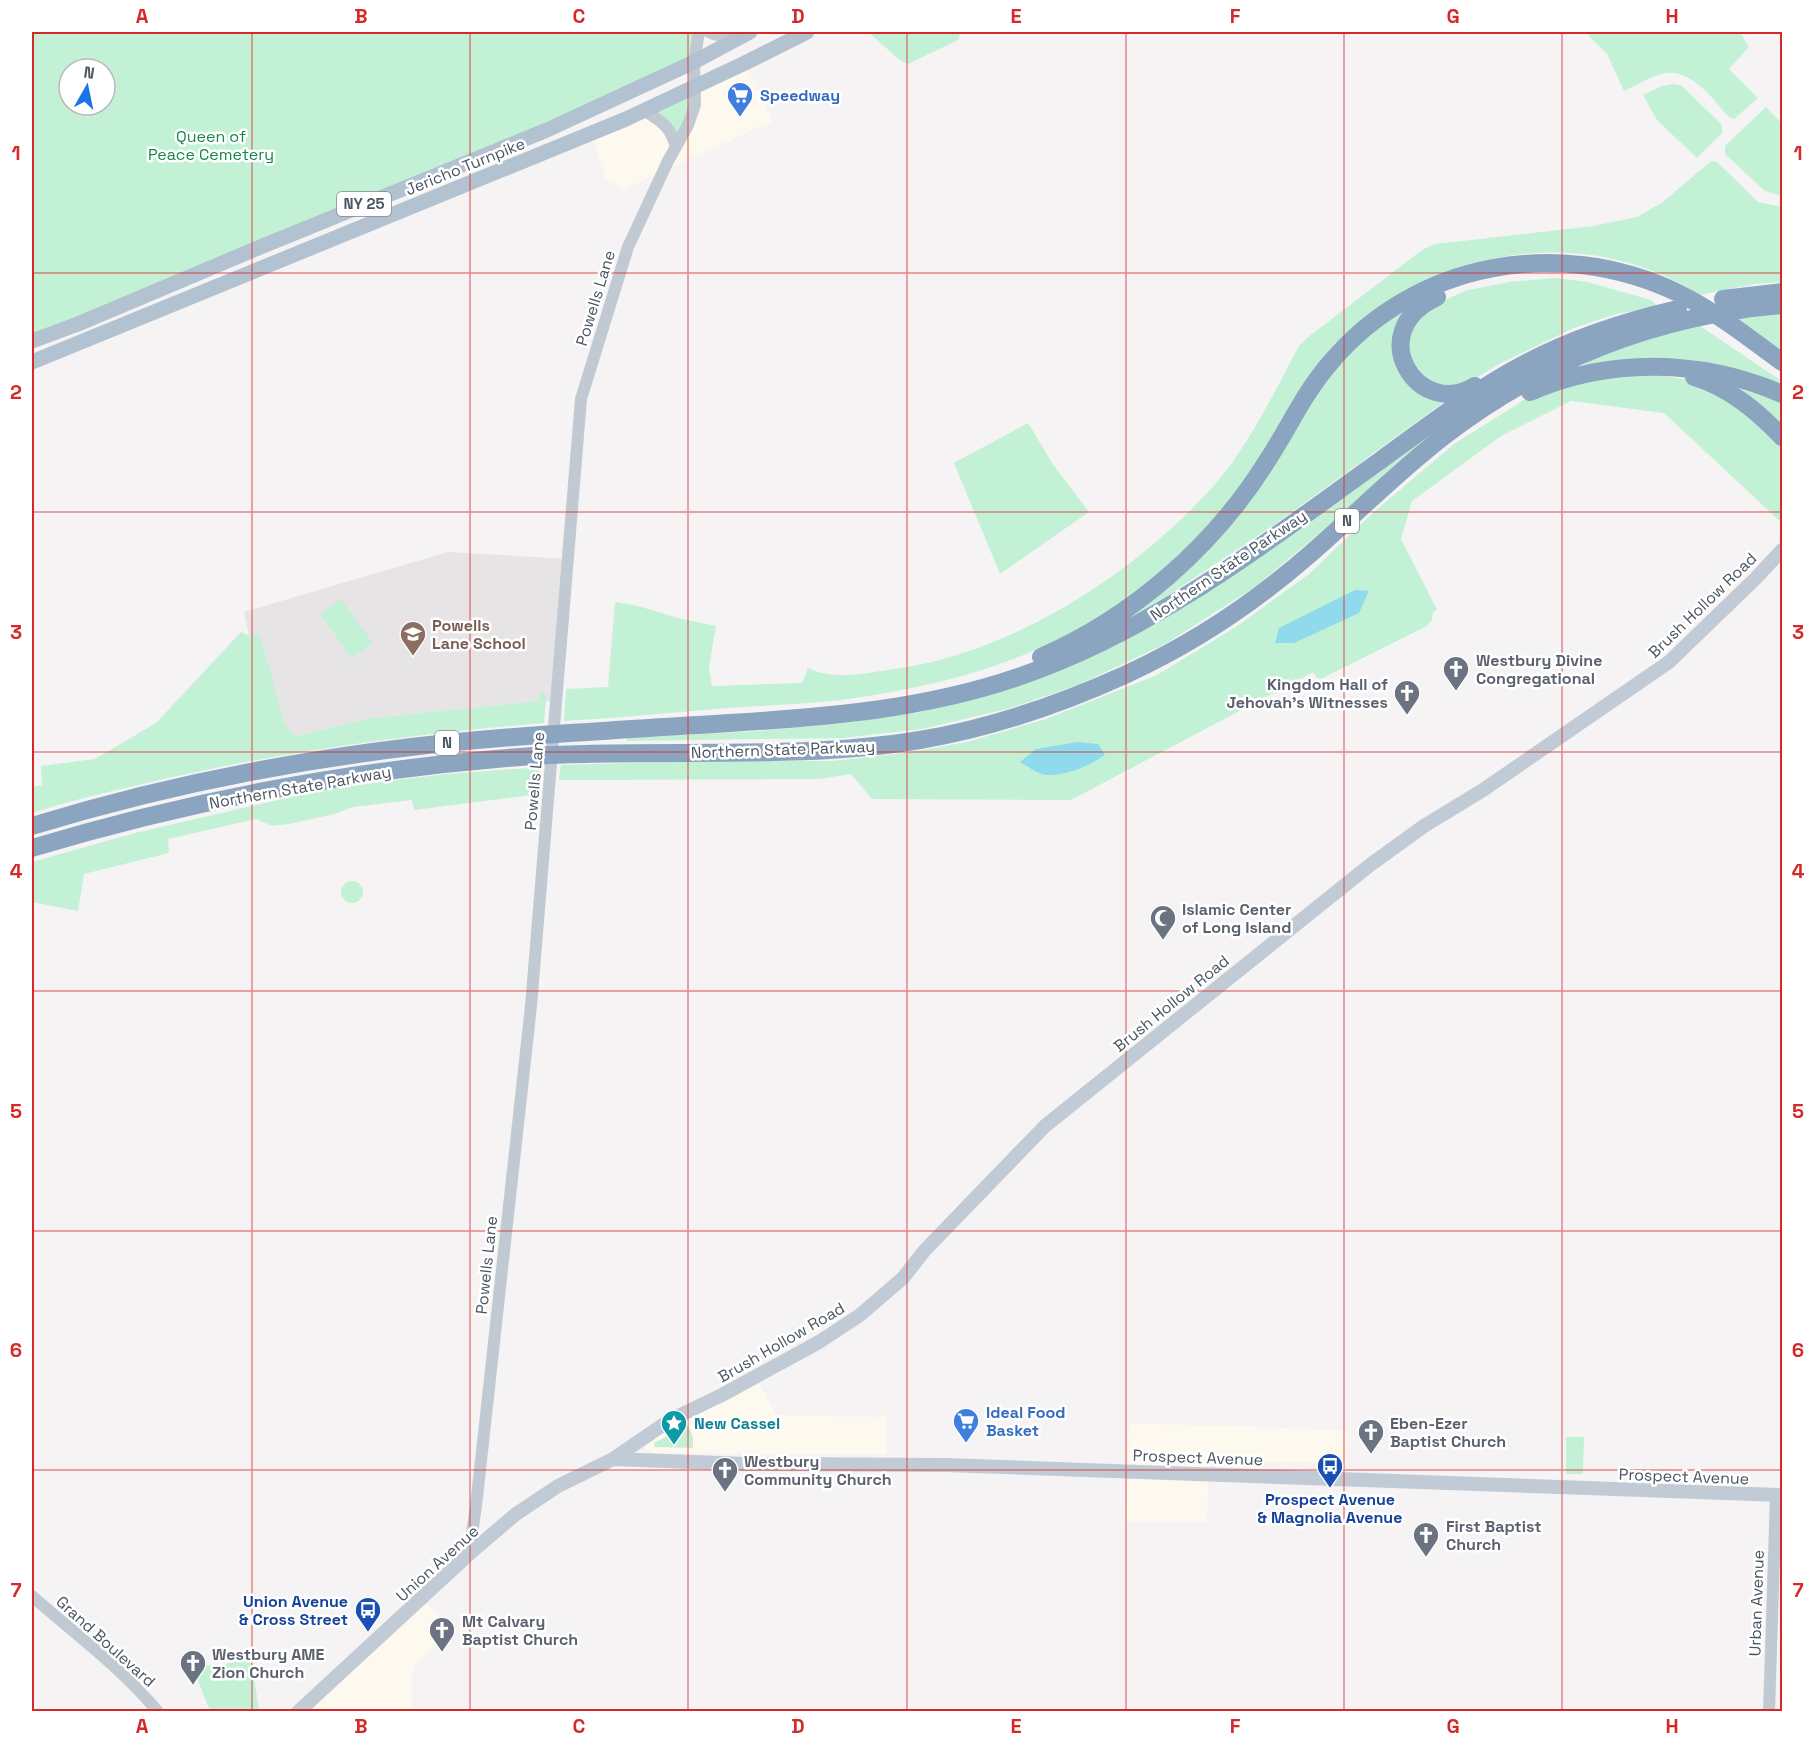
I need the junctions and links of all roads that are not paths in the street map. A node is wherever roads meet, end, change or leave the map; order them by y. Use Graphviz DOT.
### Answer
graph roads {
  1 [pos="699,32"];
  2 [pos="709,32"];
  3 [pos="750,32"];
  4 [pos="807,32"];
  5 [pos="735,39"];
  6 [pos="694,62"];
  7 [pos="696,86"];
  8 [pos="644,110"];
  9 [pos="676,147"];
  10 [pos="1782,286"];
  11 [pos="1782,292"];
  12 [pos="1750,295"];
  13 [pos="1680,300"];
  14 [pos="1782,305"];
  15 [pos="1724,328"];
  16 [pos="32,341"];
  17 [pos="32,362"];
  18 [pos="1782,362"];
  19 [pos="1523,365"];
  20 [pos="1642,366"];
  21 [pos="1782,375"];
  22 [pos="1782,394"];
  23 [pos="1782,437"];
  24 [pos="1782,550"];
  25 [pos="901,706"];
  26 [pos="1007,721"];
  27 [pos="32,826"];
  28 [pos="32,848"];
  29 [pos="613,1460"];
  30 [pos="1779,1495"];
  31 [pos="470,1554"];
  32 [pos="32,1596"];
  33 [pos="158,1712"];
  34 [pos="298,1712"];
  35 [pos="1769,1712"];
  1 -- 6 [label="street, Powells Lane"];
  2 -- 5 [label="street"];
  3 -- 5 [label="main road, Jericho Turnpike / NY 25"];
  4 -- 7 [label="main road, Jericho Turnpike / NY 25"];
  5 -- 6 [label="main road, Jericho Turnpike / NY 25"];
  6 -- 7 [label="street, Powells Lane"];
  6 -- 16 [label="main road, Jericho Turnpike / NY 25"];
  7 -- 8 [label="main road, Jericho Turnpike / NY 25"];
  7 -- 9 [label="street, Powells Lane"];
  8 -- 9 [label="street"];
  8 -- 17 [label="main road, Jericho Turnpike / NY 25"];
  9 -- 31 [label="street, Powells Lane"];
  10 -- 12 [label="highway"];
  11 -- 12 [label="highway, Northern State Parkway / N"];
  12 -- 19 [label="highway, Northern State Parkway / N"];
  13 -- 15 [label="highway"];
  13 -- 19 [label="highway"];
  13 -- 25 [label="highway"];
  14 -- 26 [label="highway, Northern State Parkway / N"];
  15 -- 18 [label="highway"];
  15 -- 21 [label="highway"];
  19 -- 25 [label="highway, Northern State Parkway / N"];
  20 -- 22 [label="highway"];
  20 -- 23 [label="highway"];
  20 -- 26 [label="highway"];
  24 -- 29 [label="main road, Brush Hollow Road"];
  25 -- 27 [label="highway, Northern State Parkway / N"];
  26 -- 28 [label="highway, Northern State Parkway / N"];
  29 -- 30 [label="main road, Prospect Avenue"];
  29 -- 31 [label="main road, Union Avenue"];
  30 -- 35 [label="street, Urban Avenue"];
  31 -- 34 [label="main road, Union Avenue"];
  32 -- 33 [label="street, Grand Boulevard"];
}
